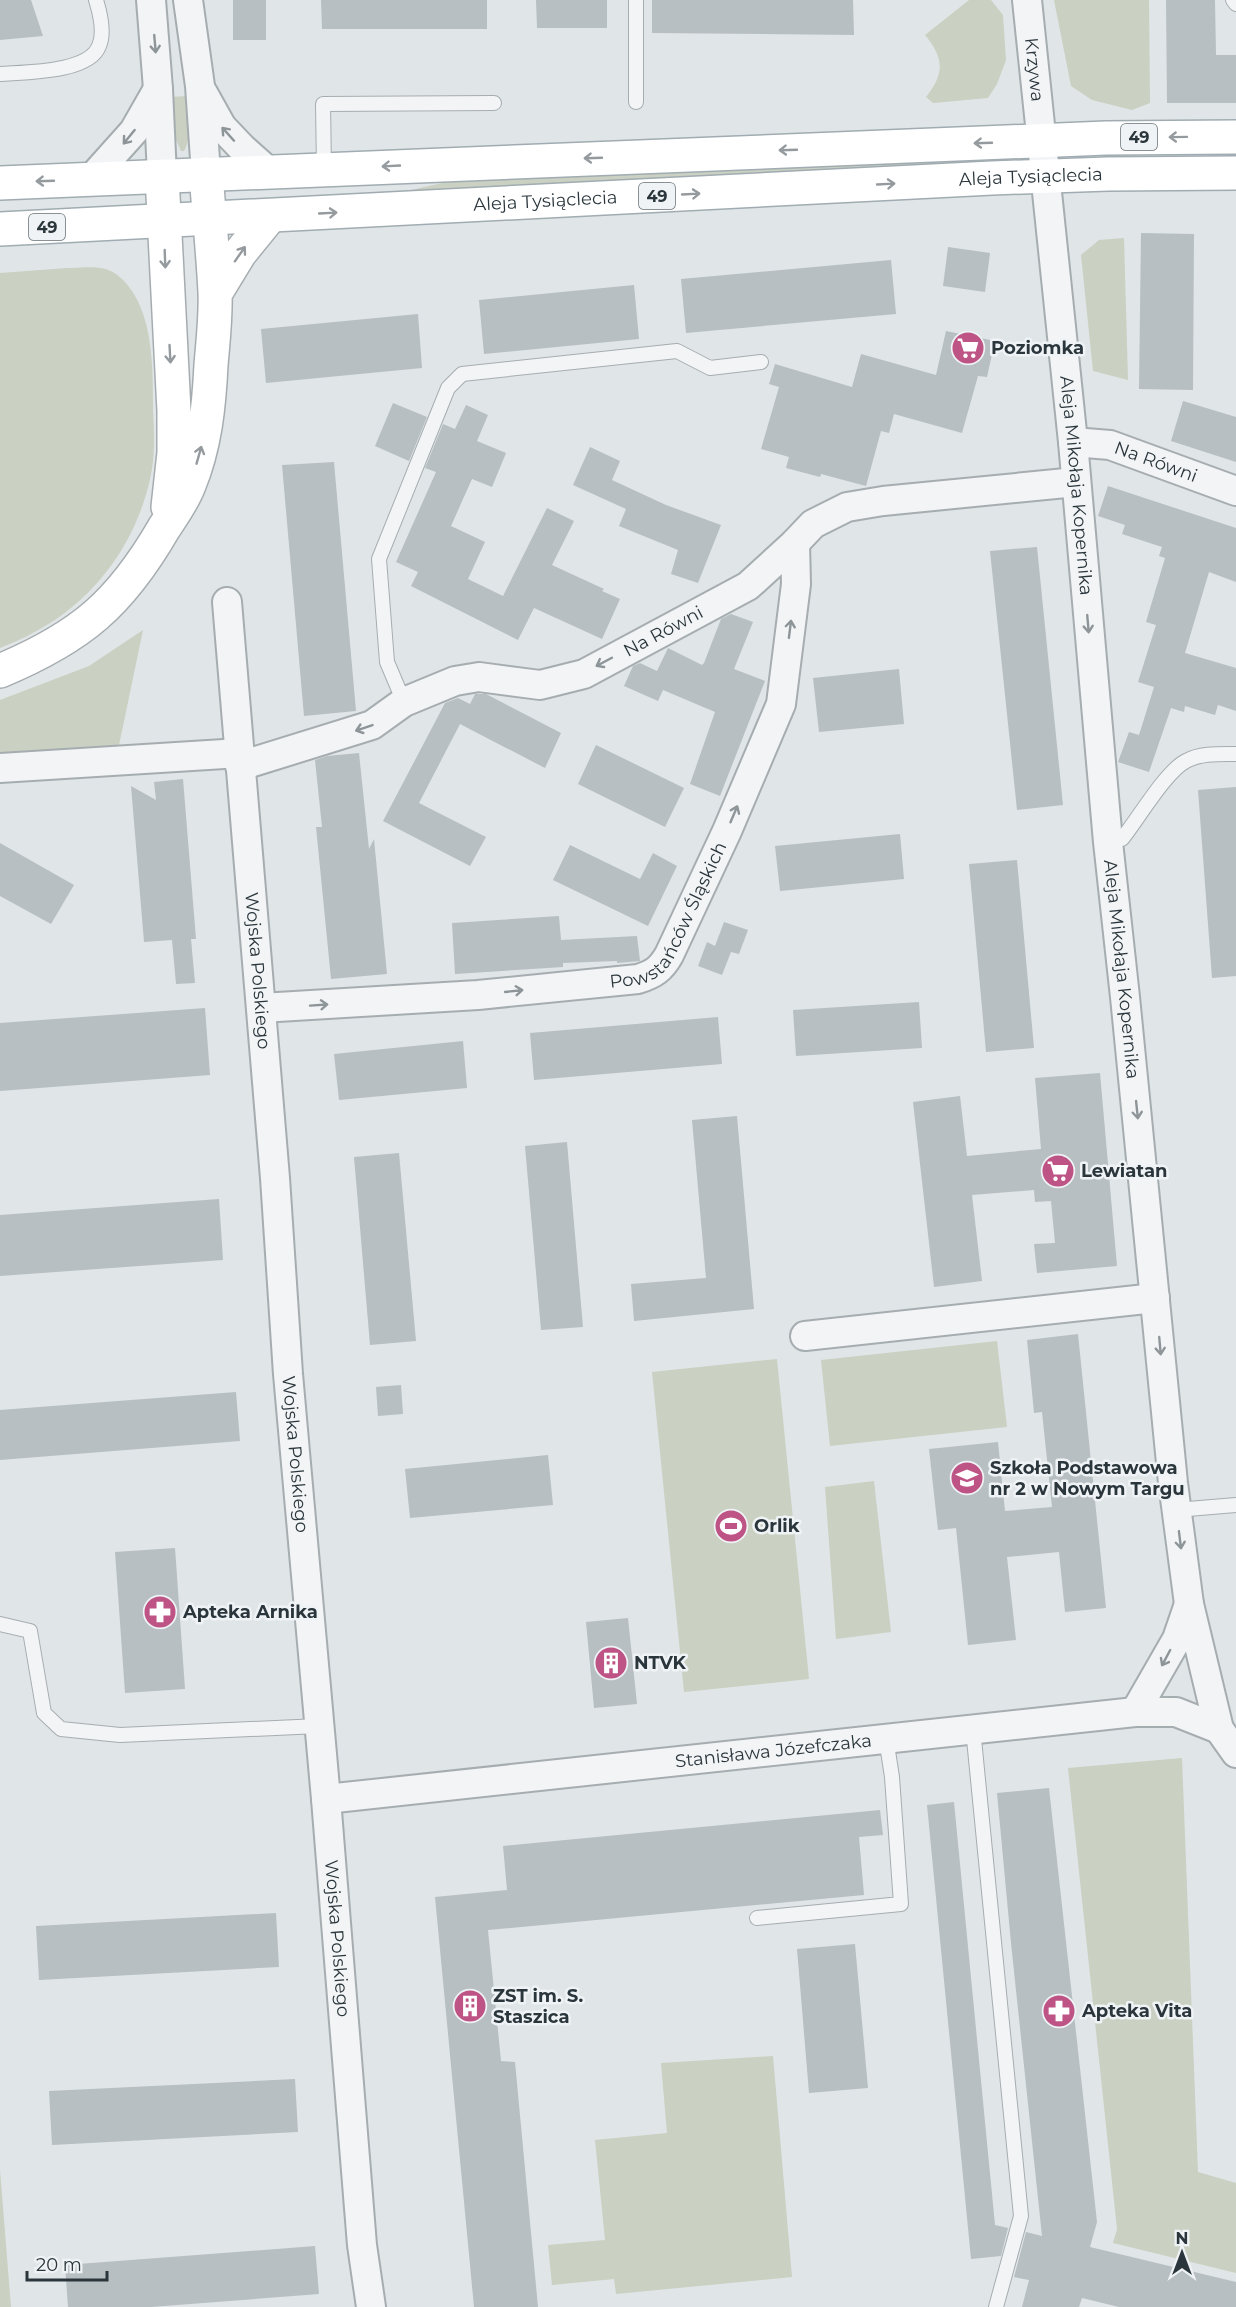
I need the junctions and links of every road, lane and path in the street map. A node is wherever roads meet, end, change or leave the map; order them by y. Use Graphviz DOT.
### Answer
graph roads {
  1 [pos="96,0"];
  2 [pos="151,0"];
  3 [pos="188,0"];
  4 [pos="636,0"];
  5 [pos="1027,0"];
  6 [pos="1233,0"];
  7 [pos="1236,4"];
  8 [pos="0,74"];
  9 [pos="200,86"];
  10 [pos="158,89"];
  11 [pos="636,102"];
  12 [pos="494,103"];
  13 [pos="1236,136"];
  14 [pos="1041,141"];
  15 [pos="324,170"];
  16 [pos="269,172"];
  17 [pos="1236,173"];
  18 [pos="206,174"];
  19 [pos="162,176"];
  20 [pos="1044,176"];
  21 [pos="91,179"];
  22 [pos="0,183"];
  23 [pos="270,216"];
  24 [pos="210,220"];
  25 [pos="164,222"];
  26 [pos="0,229"];
  27 [pos="215,294"];
  28 [pos="761,362"];
  29 [pos="1073,442"];
  30 [pos="1076,482"];
  31 [pos="1236,491"];
  32 [pos="165,526"];
  33 [pos="795,543"];
  34 [pos="227,602"];
  35 [pos="0,670"];
  36 [pos="404,702"];
  37 [pos="1236,754"];
  38 [pos="240,760"];
  39 [pos="0,768"];
  40 [pos="1108,842"];
  41 [pos="261,1008"];
  42 [pos="1155,1298"];
  43 [pos="805,1336"];
  44 [pos="1236,1505"];
  45 [pos="1176,1510"];
  46 [pos="1189,1604"];
  47 [pos="0,1623"];
  48 [pos="1135,1712"];
  49 [pos="319,1726"];
  50 [pos="973,1729"];
  51 [pos="1219,1729"];
  52 [pos="886,1738"];
  53 [pos="1236,1753"];
  54 [pos="326,1799"];
  55 [pos="757,1918"];
  56 [pos="371,2307"];
  57 [pos="996,2307"];
  1 -- 8 [label="lane"];
  2 -- 10 [label="street, one-way"];
  3 -- 9 [label="street"];
  4 -- 11 [label="lane"];
  5 -- 14 [label="street, Krzywa"];
  6 -- 7 [label="lane"];
  16 -- 9 [label="street, one-way"];
  9 -- 18 [label="street"];
  10 -- 19 [label="street"];
  10 -- 21 [label="street, one-way"];
  12 -- 15 [label="lane"];
  13 -- 14 [label="main road, Aleja Tysiąclecia / 49, one-way"];
  14 -- 15 [label="main road, Aleja Tysiąclecia / 49, one-way"];
  14 -- 20 [label="street, Krzywa"];
  15 -- 16 [label="main road, Aleja Tysiąclecia / 49"];
  16 -- 18 [label="main road, Aleja Tysiąclecia / 49"];
  17 -- 20 [label="main road, Aleja Tysiąclecia / 49"];
  18 -- 19 [label="main road, Aleja Tysiąclecia / 49"];
  18 -- 24 [label="main road"];
  19 -- 21 [label="main road, Aleja Tysiąclecia / 49"];
  19 -- 25 [label="main road"];
  23 -- 20 [label="main road, Aleja Tysiąclecia / 49, one-way"];
  20 -- 29 [label="street, Aleja Mikołaja Kopernika"];
  21 -- 22 [label="main road, Aleja Tysiąclecia / 49, one-way"];
  23 -- 24 [label="main road, Aleja Tysiąclecia / 49"];
  27 -- 23 [label="main road, one-way"];
  24 -- 25 [label="main road, Aleja Tysiąclecia"];
  24 -- 27 [label="main road"];
  25 -- 26 [label="main road, Aleja Tysiąclecia / 49"];
  25 -- 32 [label="main road, one-way"];
  32 -- 27 [label="main road, one-way"];
  28 -- 36 [label="lane"];
  29 -- 30 [label="street, Aleja Mikołaja Kopernika"];
  29 -- 31 [label="street, Na Równi"];
  30 -- 33 [label="street, Na Równi"];
  30 -- 40 [label="street, Aleja Mikołaja Kopernika, one-way"];
  32 -- 35 [label="main road"];
  33 -- 36 [label="street, Na Równi, one-way"];
  41 -- 33 [label="street, Powstańców Śląskich, one-way"];
  34 -- 38 [label="street, Wojska Polskiego"];
  36 -- 38 [label="street, Na Równi, one-way"];
  37 -- 40 [label="lane"];
  38 -- 39 [label="street, Na Równi"];
  38 -- 41 [label="street, Wojska Polskiego"];
  40 -- 42 [label="street, Aleja Mikołaja Kopernika, one-way"];
  41 -- 49 [label="street, Wojska Polskiego"];
  42 -- 43 [label="street"];
  42 -- 45 [label="street, Aleja Mikołaja Kopernika, one-way"];
  44 -- 45 [label="lane"];
  45 -- 46 [label="street, Aleja Mikołaja Kopernika, one-way"];
  46 -- 48 [label="street, one-way"];
  46 -- 51 [label="street, Aleja Mikołaja Kopernika"];
  47 -- 49 [label="lane"];
  48 -- 50 [label="street, Stanisława Józefczaka"];
  48 -- 51 [label="street, Stanisława Józefczaka"];
  49 -- 54 [label="street, Wojska Polskiego"];
  50 -- 52 [label="street, Stanisława Józefczaka"];
  50 -- 57 [label="lane"];
  51 -- 53 [label="street, Aleja Mikołaja Kopernika"];
  52 -- 54 [label="street, Stanisława Józefczaka"];
  52 -- 55 [label="lane"];
  54 -- 56 [label="street, Wojska Polskiego"];
}
